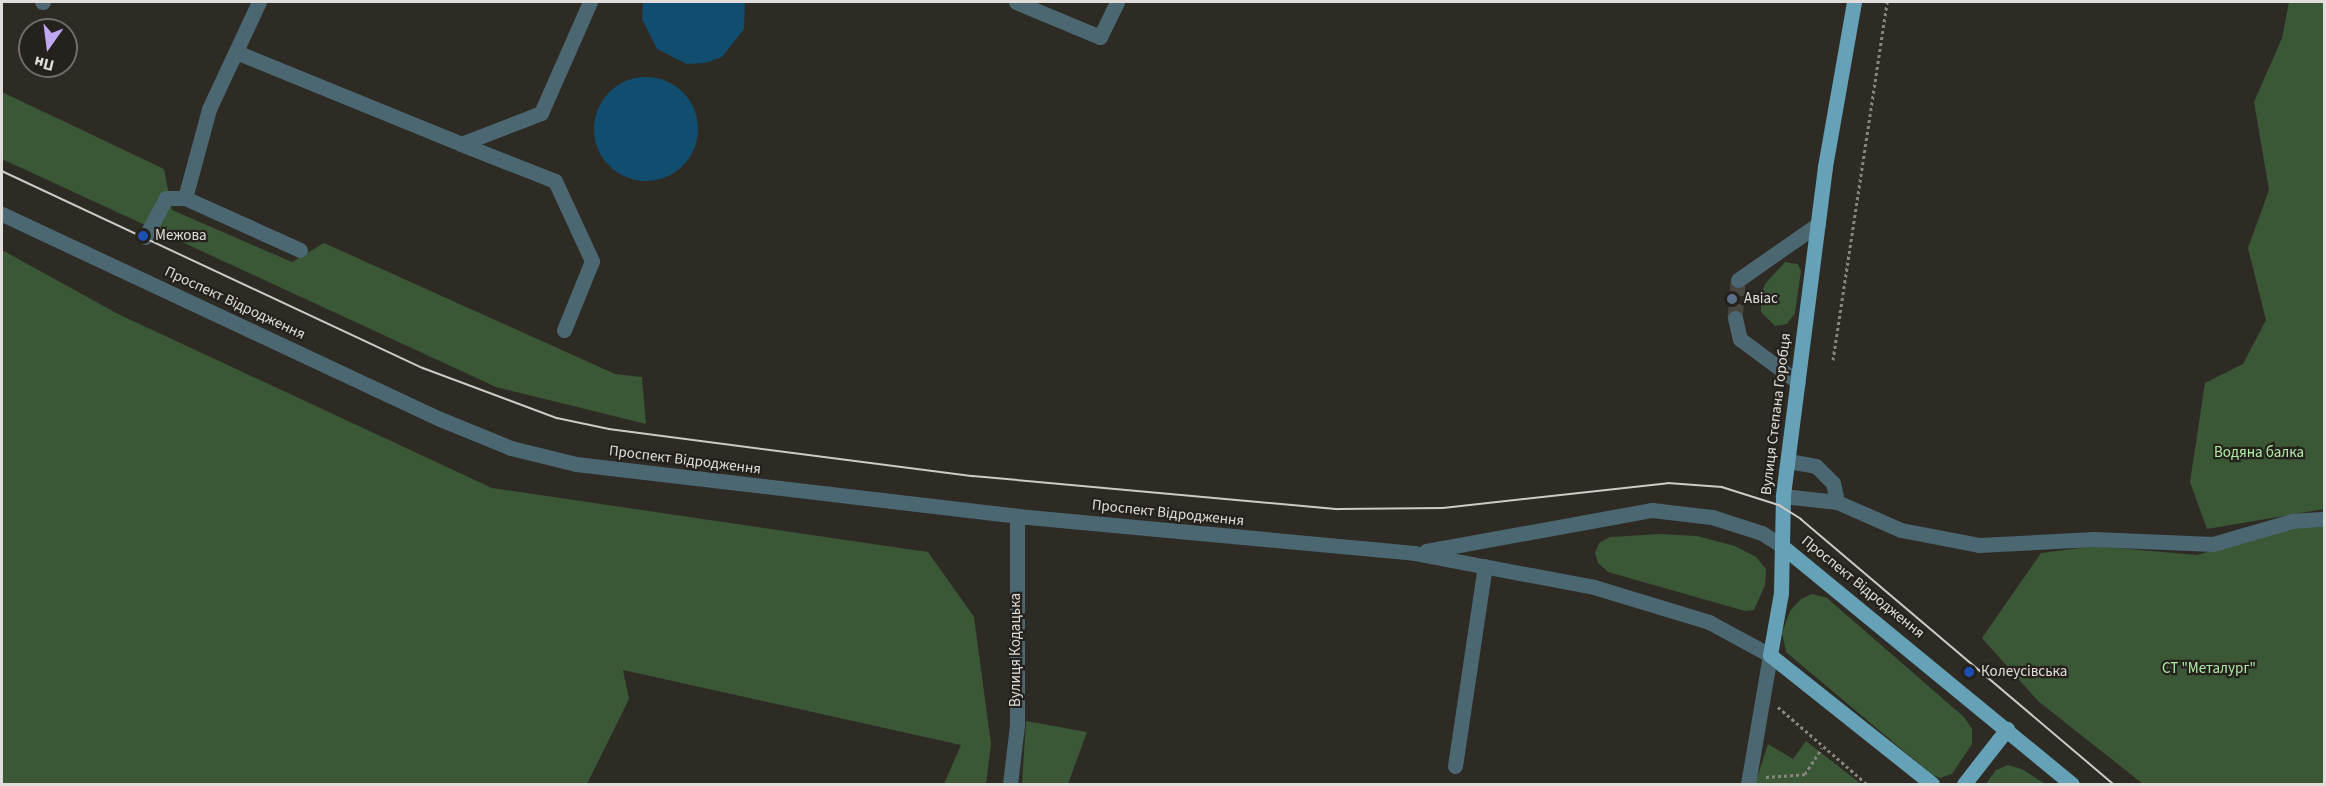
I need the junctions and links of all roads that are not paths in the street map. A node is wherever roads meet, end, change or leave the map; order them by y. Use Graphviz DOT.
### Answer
graph roads {
  1 [pos="259,2"];
  2 [pos="590,2"];
  3 [pos="1016,2"];
  4 [pos="1117,2"];
  5 [pos="1854,2"];
  6 [pos="236,52"];
  7 [pos="461,144"];
  8 [pos="185,198"];
  9 [pos="2,214"];
  10 [pos="1818,224"];
  11 [pos="145,237"];
  12 [pos="300,249"];
  13 [pos="1738,280"];
  14 [pos="1735,318"];
  15 [pos="564,330"];
  16 [pos="1798,382"];
  17 [pos="1788,461"];
  18 [pos="1783,496"];
  19 [pos="1837,502"];
  20 [pos="1017,516"];
  21 [pos="2325,519"];
  22 [pos="1782,546"];
  23 [pos="1414,553"];
  24 [pos="1485,566"];
  25 [pos="1770,655"];
  26 [pos="2007,729"];
  27 [pos="1455,766"];
  28 [pos="1749,781"];
  29 [pos="1010,784"];
  30 [pos="1932,784"];
  31 [pos="1965,784"];
  32 [pos="2072,784"];
  1 -- 6 [label="street"];
  2 -- 7 [label="street"];
  3 -- 4 [label="street"];
  5 -- 10 [label="main road, Вулиця Степана Горобця"];
  6 -- 7 [label="street"];
  6 -- 8 [label="street"];
  7 -- 15 [label="street"];
  8 -- 11 [label="street"];
  8 -- 12 [label="street"];
  9 -- 20 [label="street, Проспект Відродження"];
  10 -- 13 [label="street"];
  10 -- 16 [label="main road, Вулиця Степана Горобця"];
  14 -- 16 [label="street"];
  16 -- 17 [label="main road, Вулиця Степана Горобця"];
  17 -- 18 [label="main road, Вулиця Степана Горобця"];
  17 -- 19 [label="street"];
  18 -- 19 [label="street"];
  18 -- 22 [label="main road, Вулиця Степана Горобця"];
  19 -- 21 [label="street"];
  20 -- 23 [label="street, Проспект Відродження"];
  20 -- 29 [label="street, Вулиця Кодацька"];
  22 -- 23 [label="street, Проспект Відродження"];
  22 -- 25 [label="main road, Вулиця Степана Горобця"];
  22 -- 26 [label="main road, Проспект Відродження"];
  23 -- 24 [label="street, Проспект Відродження"];
  24 -- 25 [label="street, Проспект Відродження"];
  24 -- 27 [label="street"];
  25 -- 28 [label="street"];
  25 -- 30 [label="main road, Проспект Відродження"];
  26 -- 31 [label="main road"];
  26 -- 32 [label="main road, Проспект Відродження"];
}
